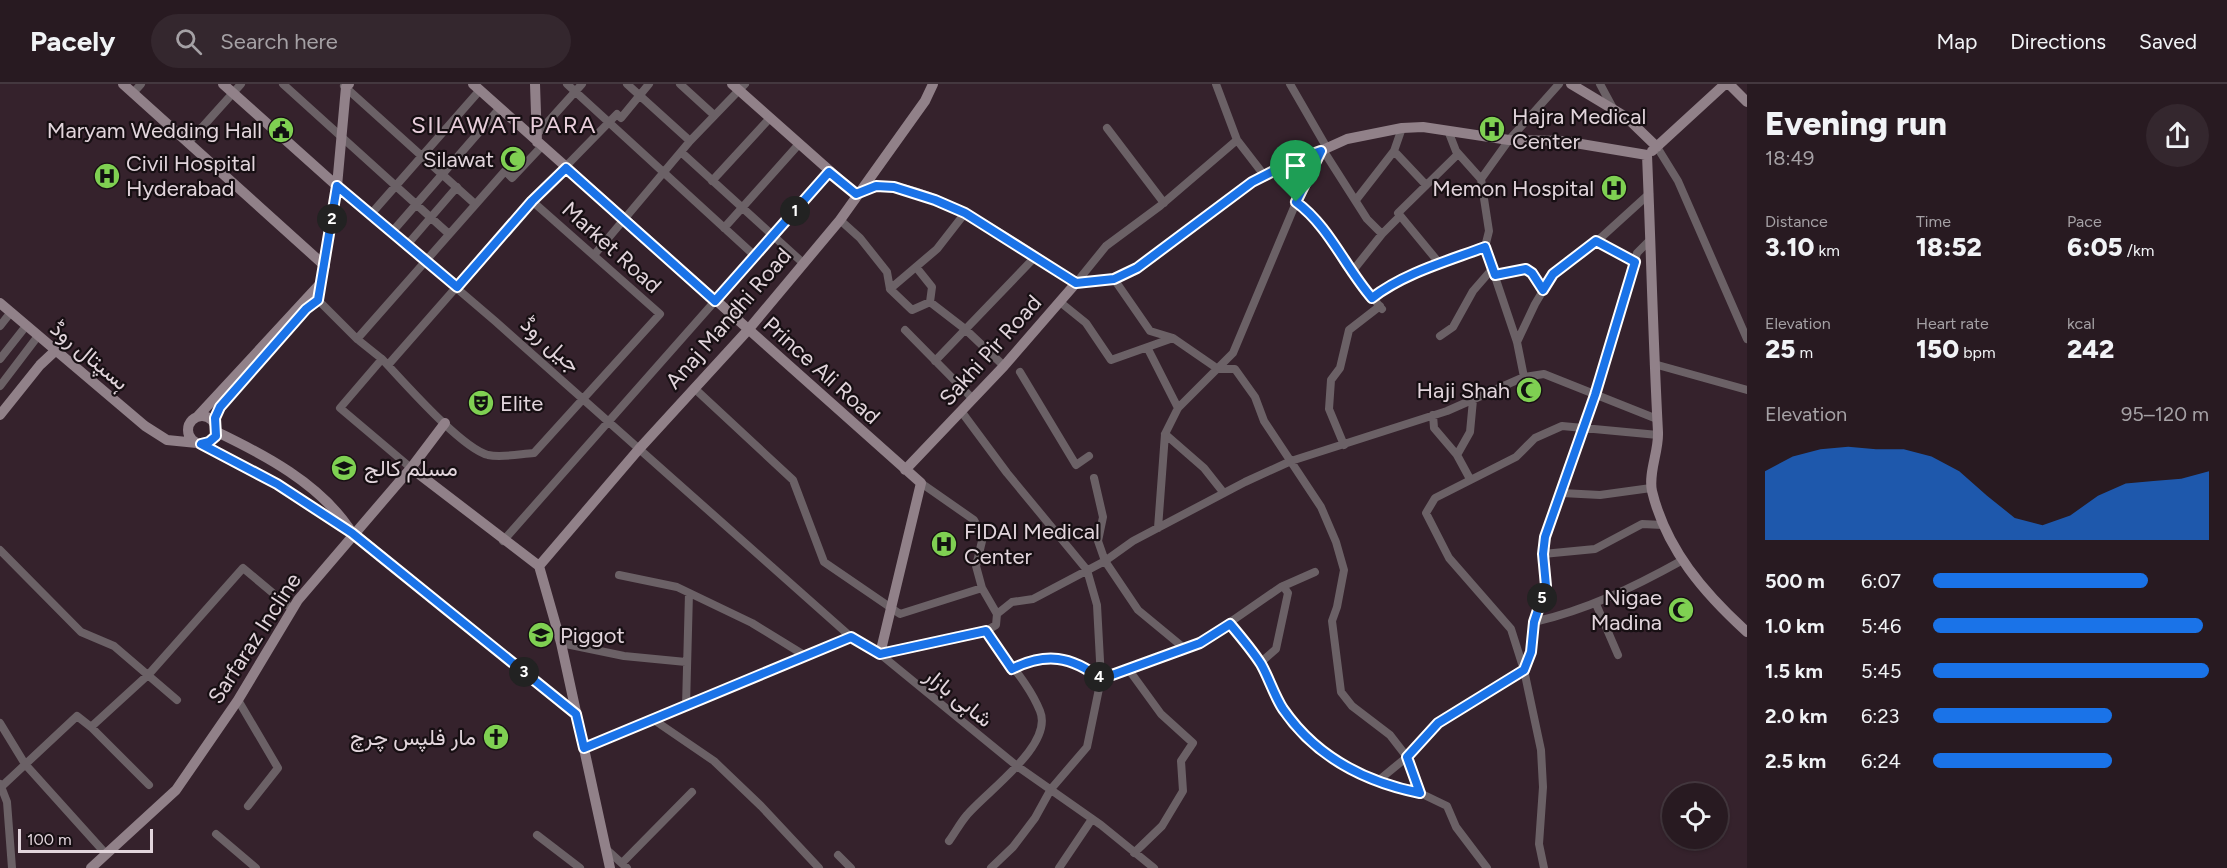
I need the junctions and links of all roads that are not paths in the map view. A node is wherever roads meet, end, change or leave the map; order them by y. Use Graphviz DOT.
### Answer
graph roads {
  1 [pos="123,84"];
  2 [pos="141,84"];
  3 [pos="223,84"];
  4 [pos="241,84"];
  5 [pos="283,84"];
  6 [pos="536,84"];
  7 [pos="567,84"];
  8 [pos="582,84"];
  9 [pos="627,84"];
  10 [pos="650,84"];
  11 [pos="680,84"];
  12 [pos="933,84"];
  13 [pos="1216,84"];
  14 [pos="1290,84"];
  15 [pos="1559,84"];
  16 [pos="1571,84"];
  17 [pos="1600,84"];
  18 [pos="1727,84"];
  19 [pos="346,85"];
  20 [pos="739,86"];
  21 [pos="476,87"];
  22 [pos="575,92"];
  23 [pos="133,93"];
  24 [pos="233,93"];
  25 [pos="639,95"];
  26 [pos="1747,102"];
  27 [pos="500,108"];
  28 [pos="1615,110"];
  29 [pos="714,115"];
  30 [pos="770,118"];
  31 [pos="609,122"];
  32 [pos="1107,128"];
  33 [pos="1402,128"];
  34 [pos="1449,133"];
  35 [pos="343,139"];
  36 [pos="1237,140"];
  37 [pos="1509,140"];
  38 [pos="539,141"];
  39 [pos="690,141"];
  40 [pos="188,143"];
  41 [pos="799,144"];
  42 [pos="1657,147"];
  43 [pos="1324,150"];
  44 [pos="681,152"];
  45 [pos="1394,152"];
  46 [pos="1458,154"];
  47 [pos="1647,155"];
  48 [pos="422,156"];
  49 [pos="566,168"];
  50 [pos="663,172"];
  51 [pos="829,172"];
  52 [pos="443,174"];
  53 [pos="1264,175"];
  54 [pos="1481,179"];
  55 [pos="712,181"];
  56 [pos="1426,185"];
  57 [pos="337,186"];
  58 [pos="395,186"];
  59 [pos="457,187"];
  60 [pos="856,194"];
  61 [pos="1649,194"];
  62 [pos="1356,200"];
  63 [pos="532,201"];
  64 [pos="1296,202"];
  65 [pos="1164,203"];
  66 [pos="475,204"];
  67 [pos="416,205"];
  68 [pos="741,208"];
  69 [pos="965,213"];
  70 [pos="370,214"];
  71 [pos="1399,217"];
  72 [pos="431,218"];
  73 [pos="625,220"];
  74 [pos="840,220"];
  75 [pos="724,228"];
  76 [pos="392,232"];
  77 [pos="449,234"];
  78 [pos="1382,234"];
  79 [pos="772,236"];
  80 [pos="1650,240"];
  81 [pos="1596,241"];
  82 [pos="407,245"];
  83 [pos="1485,247"];
  84 [pos="594,255"];
  85 [pos="755,256"];
  86 [pos="1035,257"];
  87 [pos="427,261"];
  88 [pos="802,262"];
  89 [pos="1635,262"];
  90 [pos="1440,264"];
  91 [pos="325,266"];
  92 [pos="915,267"];
  93 [pos="1494,272"];
  94 [pos="1351,273"];
  95 [pos="1114,279"];
  96 [pos="321,283"];
  97 [pos="1076,283"];
  98 [pos="457,287"];
  99 [pos="890,289"];
  100 [pos="1543,290"];
  101 [pos="1372,298"];
  102 [pos="318,300"];
  103 [pos="715,301"];
  104 [pos="930,302"];
  105 [pos="1060,302"];
  106 [pos="0,303"];
  107 [pos="11,312"];
  108 [pos="0,326"];
  109 [pos="26,326"];
  110 [pos="964,329"];
  111 [pos="748,330"];
  112 [pos="905,330"];
  113 [pos="38,336"];
  114 [pos="1440,336"];
  115 [pos="357,339"];
  116 [pos="1173,339"];
  117 [pos="1747,339"];
  118 [pos="1517,342"];
  119 [pos="1148,349"];
  120 [pos="55,351"];
  121 [pos="0,358"];
  122 [pos="935,361"];
  123 [pos="385,362"];
  124 [pos="1654,364"];
  125 [pos="1004,366"];
  126 [pos="1218,369"];
  127 [pos="1020,372"];
  128 [pos="1524,377"];
  129 [pos="0,386"];
  130 [pos="693,388"];
  131 [pos="1747,390"];
  132 [pos="1595,395"];
  133 [pos="584,399"];
  134 [pos="973,399"];
  135 [pos="1473,399"];
  136 [pos="1178,408"];
  137 [pos="961,411"];
  138 [pos="0,415"];
  139 [pos="1433,415"];
  140 [pos="198,416"];
  141 [pos="1657,419"];
  142 [pos="609,421"];
  143 [pos="445,423"];
  144 [pos="188,427"];
  145 [pos="216,427"];
  146 [pos="1584,427"];
  147 [pos="1165,434"];
  148 [pos="157,435"];
  149 [pos="1658,435"];
  150 [pos="199,444"];
  151 [pos="1344,445"];
  152 [pos="639,449"];
  153 [pos="1457,455"];
  154 [pos="1089,456"];
  155 [pos="1291,461"];
  156 [pos="411,468"];
  157 [pos="905,470"];
  158 [pos="1094,478"];
  159 [pos="1470,479"];
  160 [pos="921,483"];
  161 [pos="1651,488"];
  162 [pos="1222,492"];
  163 [pos="1562,493"];
  164 [pos="1663,525"];
  165 [pos="1158,528"];
  166 [pos="352,533"];
  167 [pos="503,541"];
  168 [pos="0,550"];
  169 [pos="1543,554"];
  170 [pos="1105,561"];
  171 [pos="1681,561"];
  172 [pos="539,566"];
  173 [pos="1087,570"];
  174 [pos="1315,572"];
  175 [pos="619,575"];
  176 [pos="1283,586"];
  177 [pos="982,588"];
  178 [pos="689,593"];
  179 [pos="1596,604"];
  180 [pos="292,609"];
  181 [pos="896,611"];
  182 [pos="997,614"];
  183 [pos="1534,622"];
  184 [pos="1230,624"];
  185 [pos="986,631"];
  186 [pos="1747,632"];
  187 [pos="851,637"];
  188 [pos="561,643"];
  189 [pos="1184,648"];
  190 [pos="880,654"];
  191 [pos="804,655"];
  192 [pos="1618,655"];
  193 [pos="686,662"];
  194 [pos="1260,663"];
  195 [pos="1012,669"];
  196 [pos="1129,670"];
  197 [pos="1524,670"];
  198 [pos="149,674"];
  199 [pos="1101,679"];
  200 [pos="177,700"];
  201 [pos="238,700"];
  202 [pos="686,706"];
  203 [pos="576,714"];
  204 [pos="654,720"];
  205 [pos="0,723"];
  206 [pos="91,727"];
  207 [pos="584,748"];
  208 [pos="1407,757"];
  209 [pos="25,764"];
  210 [pos="1017,766"];
  211 [pos="1379,780"];
  212 [pos="149,785"];
  213 [pos="0,786"];
  214 [pos="1051,789"];
  215 [pos="692,792"];
  216 [pos="1420,793"];
  217 [pos="248,806"];
  218 [pos="1092,819"];
  219 [pos="216,834"];
  220 [pos="537,835"];
  221 [pos="949,842"];
  222 [pos="606,849"];
  223 [pos="1134,853"];
  224 [pos="106,854"];
  225 [pos="838,855"];
  226 [pos="624,865"];
  227 [pos="12,868"];
  228 [pos="91,868"];
  229 [pos="256,868"];
  230 [pos="580,868"];
  231 [pos="610,868"];
  232 [pos="819,868"];
  233 [pos="851,868"];
  234 [pos="991,868"];
  235 [pos="1059,868"];
  236 [pos="1154,868"];
  237 [pos="1487,868"];
  238 [pos="1544,868"];
  1 -- 23 [label="street"];
  2 -- 23 [label="street"];
  3 -- 24 [label="street, جیل روڈ"];
  4 -- 24 [label="street"];
  5 -- 35 [label="street"];
  6 -- 38 [label="street"];
  7 -- 22 [label="street"];
  8 -- 22 [label="street"];
  9 -- 25 [label="street"];
  10 -- 25 [label="street, Market Road"];
  11 -- 29 [label="street"];
  12 -- 60 [label="street, Anaj Mandhi Road"];
  13 -- 36 [label="street"];
  14 -- 43 [label="street"];
  15 -- 37 [label="street"];
  16 -- 28 [label="street"];
  17 -- 28 [label="street"];
  18 -- 26 [label="street"];
  18 -- 42 [label="street"];
  19 -- 35 [label="street"];
  19 -- 48 [label="street"];
  20 -- 29 [label="street"];
  20 -- 30 [label="street"];
  21 -- 27 [label="street, Prince Ali Road"];
  21 -- 48 [label="street"];
  22 -- 31 [label="street"];
  22 -- 38 [label="street"];
  23 -- 40 [label="street"];
  24 -- 40 [label="street"];
  24 -- 57 [label="street, جیل روڈ"];
  25 -- 31 [label="street, Market Road"];
  25 -- 39 [label="street"];
  27 -- 38 [label="street, Prince Ali Road"];
  27 -- 52 [label="street"];
  28 -- 42 [label="street"];
  29 -- 39 [label="street"];
  30 -- 41 [label="street"];
  30 -- 55 [label="street"];
  31 -- 49 [label="street, Market Road"];
  31 -- 50 [label="street"];
  32 -- 65 [label="street"];
  33 -- 34 [label="street"];
  33 -- 43 [label="street"];
  33 -- 45 [label="street"];
  34 -- 37 [label="street"];
  34 -- 46 [label="street"];
  35 -- 57 [label="street"];
  35 -- 58 [label="street"];
  36 -- 53 [label="street"];
  36 -- 65 [label="street"];
  37 -- 47 [label="street"];
  37 -- 54 [label="street"];
  38 -- 49 [label="street, Prince Ali Road"];
  38 -- 66 [label="street"];
  39 -- 44 [label="street"];
  40 -- 91 [label="street"];
  41 -- 51 [label="street"];
  41 -- 68 [label="street"];
  42 -- 47 [label="street"];
  42 -- 117 [label="street"];
  43 -- 53 [label="street"];
  43 -- 62 [label="street"];
  43 -- 64 [label="street"];
  44 -- 50 [label="street"];
  44 -- 55 [label="street"];
  45 -- 56 [label="street"];
  45 -- 62 [label="street"];
  46 -- 54 [label="street"];
  46 -- 56 [label="street"];
  47 -- 61 [label="street"];
  48 -- 52 [label="street"];
  48 -- 58 [label="street"];
  49 -- 63 [label="street, Market Road"];
  49 -- 73 [label="street, Prince Ali Road"];
  50 -- 73 [label="street"];
  50 -- 75 [label="street"];
  51 -- 60 [label="street"];
  51 -- 79 [label="street"];
  52 -- 59 [label="street"];
  52 -- 67 [label="street"];
  53 -- 95 [label="street"];
  54 -- 83 [label="street"];
  55 -- 68 [label="street"];
  56 -- 71 [label="street"];
  57 -- 70 [label="street, جیل روڈ"];
  57 -- 91 [label="street"];
  58 -- 67 [label="street"];
  58 -- 70 [label="street"];
  59 -- 66 [label="street"];
  59 -- 72 [label="street"];
  60 -- 69 [label="street"];
  60 -- 74 [label="street, Anaj Mandhi Road"];
  61 -- 80 [label="street"];
  61 -- 81 [label="street"];
  62 -- 78 [label="street"];
  63 -- 84 [label="street, Market Road"];
  63 -- 98 [label="street"];
  64 -- 94 [label="street"];
  64 -- 126 [label="street"];
  65 -- 97 [label="street"];
  66 -- 77 [label="street"];
  67 -- 72 [label="street"];
  67 -- 76 [label="street"];
  68 -- 75 [label="street"];
  68 -- 79 [label="street"];
  69 -- 86 [label="street"];
  69 -- 92 [label="street"];
  70 -- 76 [label="street, جیل روڈ"];
  71 -- 78 [label="street"];
  71 -- 90 [label="street"];
  72 -- 77 [label="street"];
  72 -- 82 [label="street"];
  73 -- 84 [label="street"];
  73 -- 103 [label="street, Prince Ali Road"];
  74 -- 88 [label="street, Anaj Mandhi Road"];
  74 -- 99 [label="street"];
  75 -- 85 [label="street"];
  76 -- 82 [label="street, جیل روڈ"];
  77 -- 87 [label="street"];
  78 -- 94 [label="street"];
  79 -- 85 [label="street"];
  79 -- 88 [label="street"];
  80 -- 89 [label="street"];
  80 -- 124 [label="street"];
  81 -- 89 [label="street"];
  81 -- 100 [label="street"];
  82 -- 87 [label="street, جیل روڈ"];
  83 -- 90 [label="street"];
  83 -- 93 [label="street"];
  84 -- 133 [label="street, Market Road"];
  85 -- 103 [label="street"];
  86 -- 97 [label="street"];
  86 -- 110 [label="street"];
  87 -- 98 [label="street, جیل روڈ"];
  87 -- 115 [label="street"];
  88 -- 111 [label="street, Anaj Mandhi Road"];
  89 -- 132 [label="street"];
  90 -- 101 [label="street"];
  91 -- 96 [label="street"];
  92 -- 99 [label="street"];
  92 -- 104 [label="street"];
  93 -- 100 [label="street"];
  93 -- 114 [label="street"];
  93 -- 118 [label="street"];
  94 -- 101 [label="street"];
  95 -- 97 [label="street"];
  95 -- 116 [label="street"];
  96 -- 102 [label="street"];
  96 -- 140 [label="street"];
  97 -- 105 [label="street, Sakhi Pir Road"];
  98 -- 123 [label="street"];
  98 -- 133 [label="street, جیل روڈ"];
  99 -- 104 [label="street"];
  100 -- 118 [label="street"];
  101 -- 151 [label="street"];
  102 -- 115 [label="street"];
  102 -- 145 [label="street"];
  103 -- 111 [label="street, Prince Ali Road"];
  103 -- 142 [label="street"];
  104 -- 110 [label="street"];
  105 -- 119 [label="street"];
  105 -- 125 [label="street, Sakhi Pir Road"];
  106 -- 107 [label="street, ہسپتال روڈ"];
  107 -- 108 [label="street"];
  107 -- 109 [label="street, ہسپتال روڈ"];
  109 -- 113 [label="street, ہسپتال روڈ"];
  109 -- 121 [label="street"];
  110 -- 122 [label="street"];
  110 -- 125 [label="street"];
  111 -- 130 [label="street, Anaj Mandhi Road"];
  111 -- 157 [label="street, Prince Ali Road"];
  112 -- 122 [label="street"];
  113 -- 120 [label="street, ہسپتال روڈ"];
  113 -- 129 [label="street"];
  115 -- 123 [label="street"];
  116 -- 119 [label="street"];
  116 -- 126 [label="street"];
  118 -- 128 [label="street"];
  119 -- 136 [label="street"];
  120 -- 138 [label="street"];
  120 -- 148 [label="street, ہسپتال روڈ"];
  122 -- 134 [label="street"];
  123 -- 143 [label="street"];
  123 -- 156 [label="street"];
  124 -- 131 [label="street"];
  124 -- 141 [label="street"];
  125 -- 134 [label="street, Sakhi Pir Road"];
  126 -- 136 [label="street"];
  126 -- 155 [label="street"];
  127 -- 154 [label="street"];
  128 -- 132 [label="street"];
  128 -- 135 [label="street"];
  130 -- 152 [label="street, Anaj Mandhi Road"];
  130 -- 181 [label="street"];
  132 -- 141 [label="street"];
  132 -- 146 [label="street"];
  133 -- 142 [label="street, جیل روڈ"];
  133 -- 143 [label="street"];
  134 -- 137 [label="street, Sakhi Pir Road"];
  135 -- 139 [label="street"];
  135 -- 153 [label="street"];
  136 -- 147 [label="street"];
  137 -- 157 [label="street, Sakhi Pir Road"];
  137 -- 173 [label="street"];
  139 -- 151 [label="street"];
  139 -- 153 [label="street"];
  140 -- 144 [label="street"];
  140 -- 145 [label="street"];
  141 -- 149 [label="street"];
  142 -- 152 [label="street, جیل روڈ"];
  142 -- 167 [label="street"];
  143 -- 156 [label="street, Sarfaraz Incline"];
  144 -- 148 [label="street"];
  144 -- 150 [label="street"];
  145 -- 150 [label="street"];
  145 -- 166 [label="street"];
  146 -- 149 [label="street"];
  146 -- 159 [label="street"];
  146 -- 163 [label="street"];
  147 -- 162 [label="street"];
  147 -- 165 [label="street"];
  148 -- 150 [label="street, ہسپتال روڈ"];
  149 -- 161 [label="street"];
  150 -- 166 [label="street"];
  151 -- 155 [label="street"];
  152 -- 172 [label="street, Anaj Mandhi Road"];
  152 -- 187 [label="street, جیل روڈ"];
  153 -- 159 [label="street"];
  155 -- 162 [label="street"];
  155 -- 208 [label="street"];
  156 -- 166 [label="street, Sarfaraz Incline"];
  156 -- 167 [label="street"];
  157 -- 160 [label="street, Prince Ali Road"];
  158 -- 170 [label="street"];
  159 -- 197 [label="street"];
  160 -- 177 [label="street"];
  160 -- 181 [label="street"];
  161 -- 163 [label="street"];
  161 -- 164 [label="street"];
  162 -- 165 [label="street"];
  163 -- 169 [label="street"];
  164 -- 169 [label="street"];
  164 -- 171 [label="street"];
  165 -- 170 [label="street"];
  166 -- 180 [label="street, Sarfaraz Incline"];
  166 -- 203 [label="street"];
  167 -- 172 [label="street"];
  168 -- 198 [label="street"];
  169 -- 183 [label="street"];
  170 -- 173 [label="street"];
  170 -- 189 [label="street"];
  171 -- 179 [label="street"];
  171 -- 186 [label="street"];
  172 -- 188 [label="street"];
  173 -- 182 [label="street"];
  173 -- 199 [label="street"];
  174 -- 176 [label="street"];
  175 -- 178 [label="street"];
  176 -- 184 [label="street"];
  176 -- 194 [label="street"];
  177 -- 181 [label="street"];
  177 -- 182 [label="street"];
  178 -- 191 [label="street"];
  178 -- 193 [label="street"];
  179 -- 183 [label="street"];
  179 -- 192 [label="street"];
  180 -- 198 [label="street"];
  180 -- 201 [label="street, Sarfaraz Incline"];
  181 -- 190 [label="street"];
  182 -- 185 [label="street"];
  183 -- 197 [label="street"];
  184 -- 189 [label="street"];
  184 -- 194 [label="street"];
  185 -- 190 [label="street"];
  185 -- 195 [label="street"];
  187 -- 190 [label="street"];
  187 -- 191 [label="street"];
  188 -- 193 [label="street"];
  188 -- 203 [label="street"];
  189 -- 196 [label="street"];
  190 -- 210 [label="street, شاہی بازار"];
  191 -- 202 [label="street"];
  193 -- 202 [label="street"];
  194 -- 211 [label="street"];
  195 -- 199 [label="street"];
  195 -- 210 [label="street"];
  196 -- 199 [label="street"];
  196 -- 223 [label="street"];
  197 -- 208 [label="street"];
  197 -- 238 [label="street"];
  198 -- 200 [label="street"];
  198 -- 206 [label="street"];
  199 -- 214 [label="street"];
  201 -- 217 [label="street"];
  201 -- 224 [label="street, Sarfaraz Incline"];
  202 -- 204 [label="street"];
  203 -- 207 [label="street"];
  204 -- 207 [label="street"];
  204 -- 232 [label="street"];
  205 -- 209 [label="street"];
  206 -- 209 [label="street"];
  206 -- 212 [label="street"];
  207 -- 222 [label="street"];
  208 -- 211 [label="street"];
  208 -- 216 [label="street"];
  209 -- 213 [label="street"];
  209 -- 224 [label="street"];
  210 -- 214 [label="street, شاہی بازار"];
  210 -- 221 [label="street"];
  211 -- 216 [label="street"];
  213 -- 227 [label="street"];
  214 -- 218 [label="street, شاہی بازار"];
  214 -- 234 [label="street"];
  215 -- 226 [label="street"];
  216 -- 237 [label="street"];
  218 -- 223 [label="street, شاہی بازار"];
  218 -- 235 [label="street"];
  219 -- 229 [label="street"];
  220 -- 230 [label="street"];
  222 -- 226 [label="street"];
  222 -- 231 [label="street"];
  223 -- 236 [label="street, شاہی بازار"];
  224 -- 228 [label="street, Sarfaraz Incline"];
  225 -- 233 [label="street"];
}
